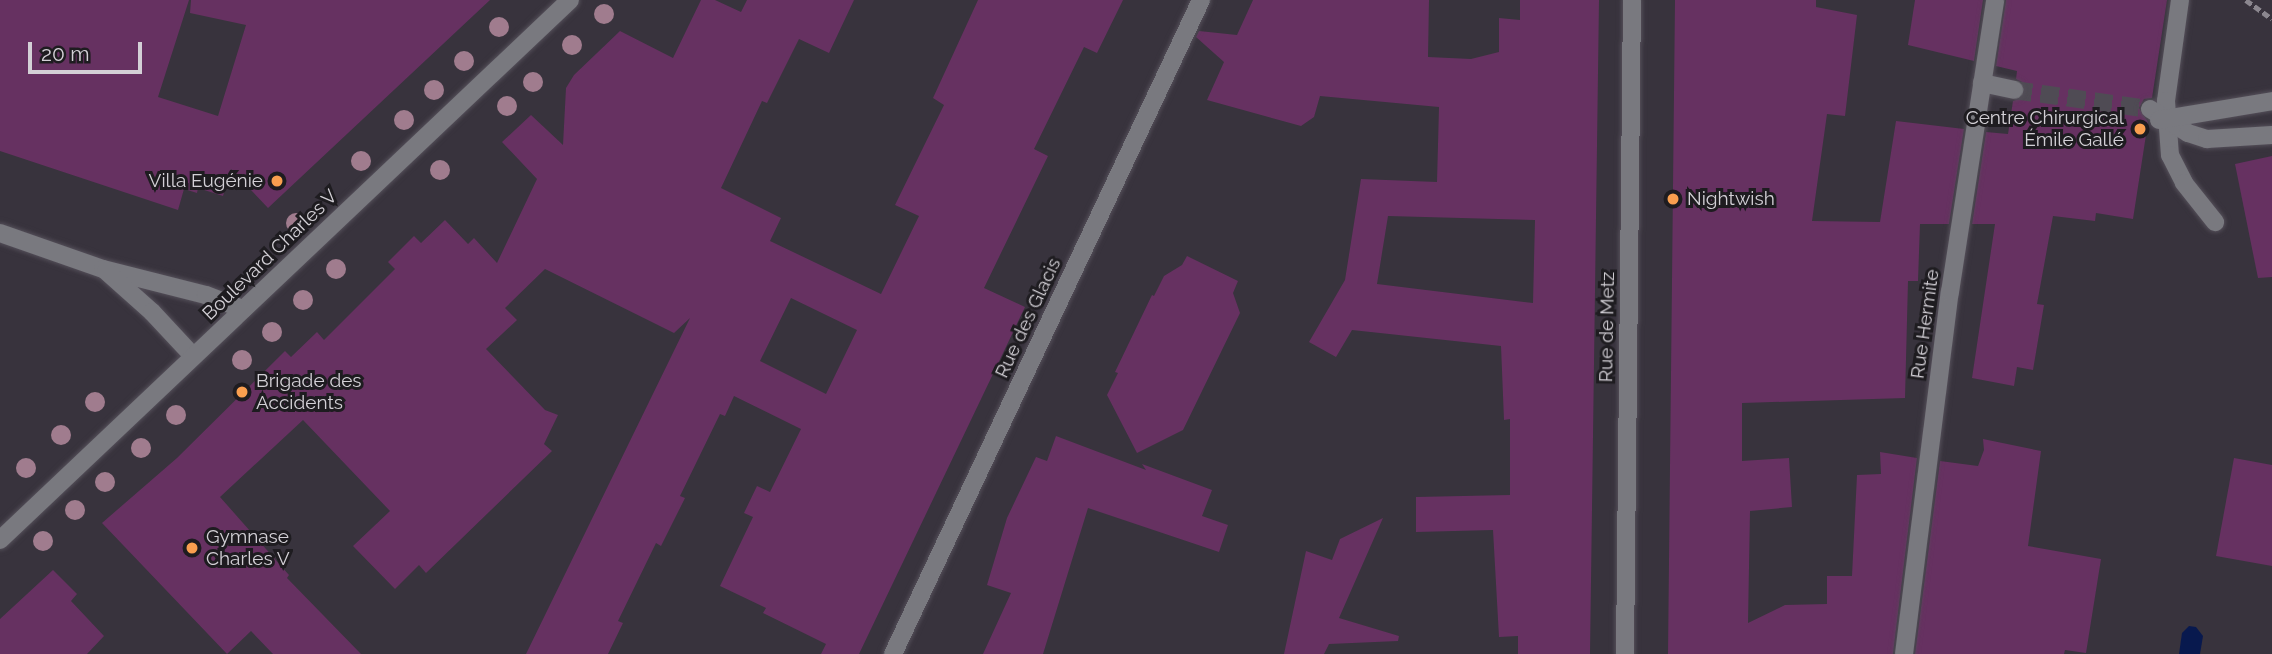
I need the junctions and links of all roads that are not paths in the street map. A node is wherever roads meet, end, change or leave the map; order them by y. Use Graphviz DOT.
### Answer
graph roads {
  1 [pos="570,0"];
  2 [pos="1201,0"];
  3 [pos="1632,0"];
  4 [pos="1995,0"];
  5 [pos="2180,0"];
  6 [pos="1982,83"];
  7 [pos="2014,90"];
  8 [pos="2272,101"];
  9 [pos="2155,116"];
  10 [pos="2272,135"];
  11 [pos="2215,222"];
  12 [pos="0,233"];
  13 [pos="103,269"];
  14 [pos="243,309"];
  15 [pos="194,356"];
  16 [pos="0,541"];
  17 [pos="893,654"];
  18 [pos="1625,654"];
  19 [pos="1904,654"];
  1 -- 14 [label="street, Boulevard Charles V"];
  2 -- 17 [label="street, Rue des Glacis"];
  3 -- 18 [label="street, Rue de Metz"];
  4 -- 6 [label="street, Rue Hermite"];
  5 -- 9 [label="street"];
  6 -- 7 [label="street"];
  6 -- 19 [label="street, Rue Hermite"];
  8 -- 9 [label="street"];
  9 -- 10 [label="street"];
  9 -- 11 [label="street"];
  12 -- 13 [label="street"];
  13 -- 14 [label="street"];
  13 -- 15 [label="street"];
  14 -- 15 [label="street, Boulevard Charles V"];
  15 -- 16 [label="street, Boulevard Charles V"];
}
